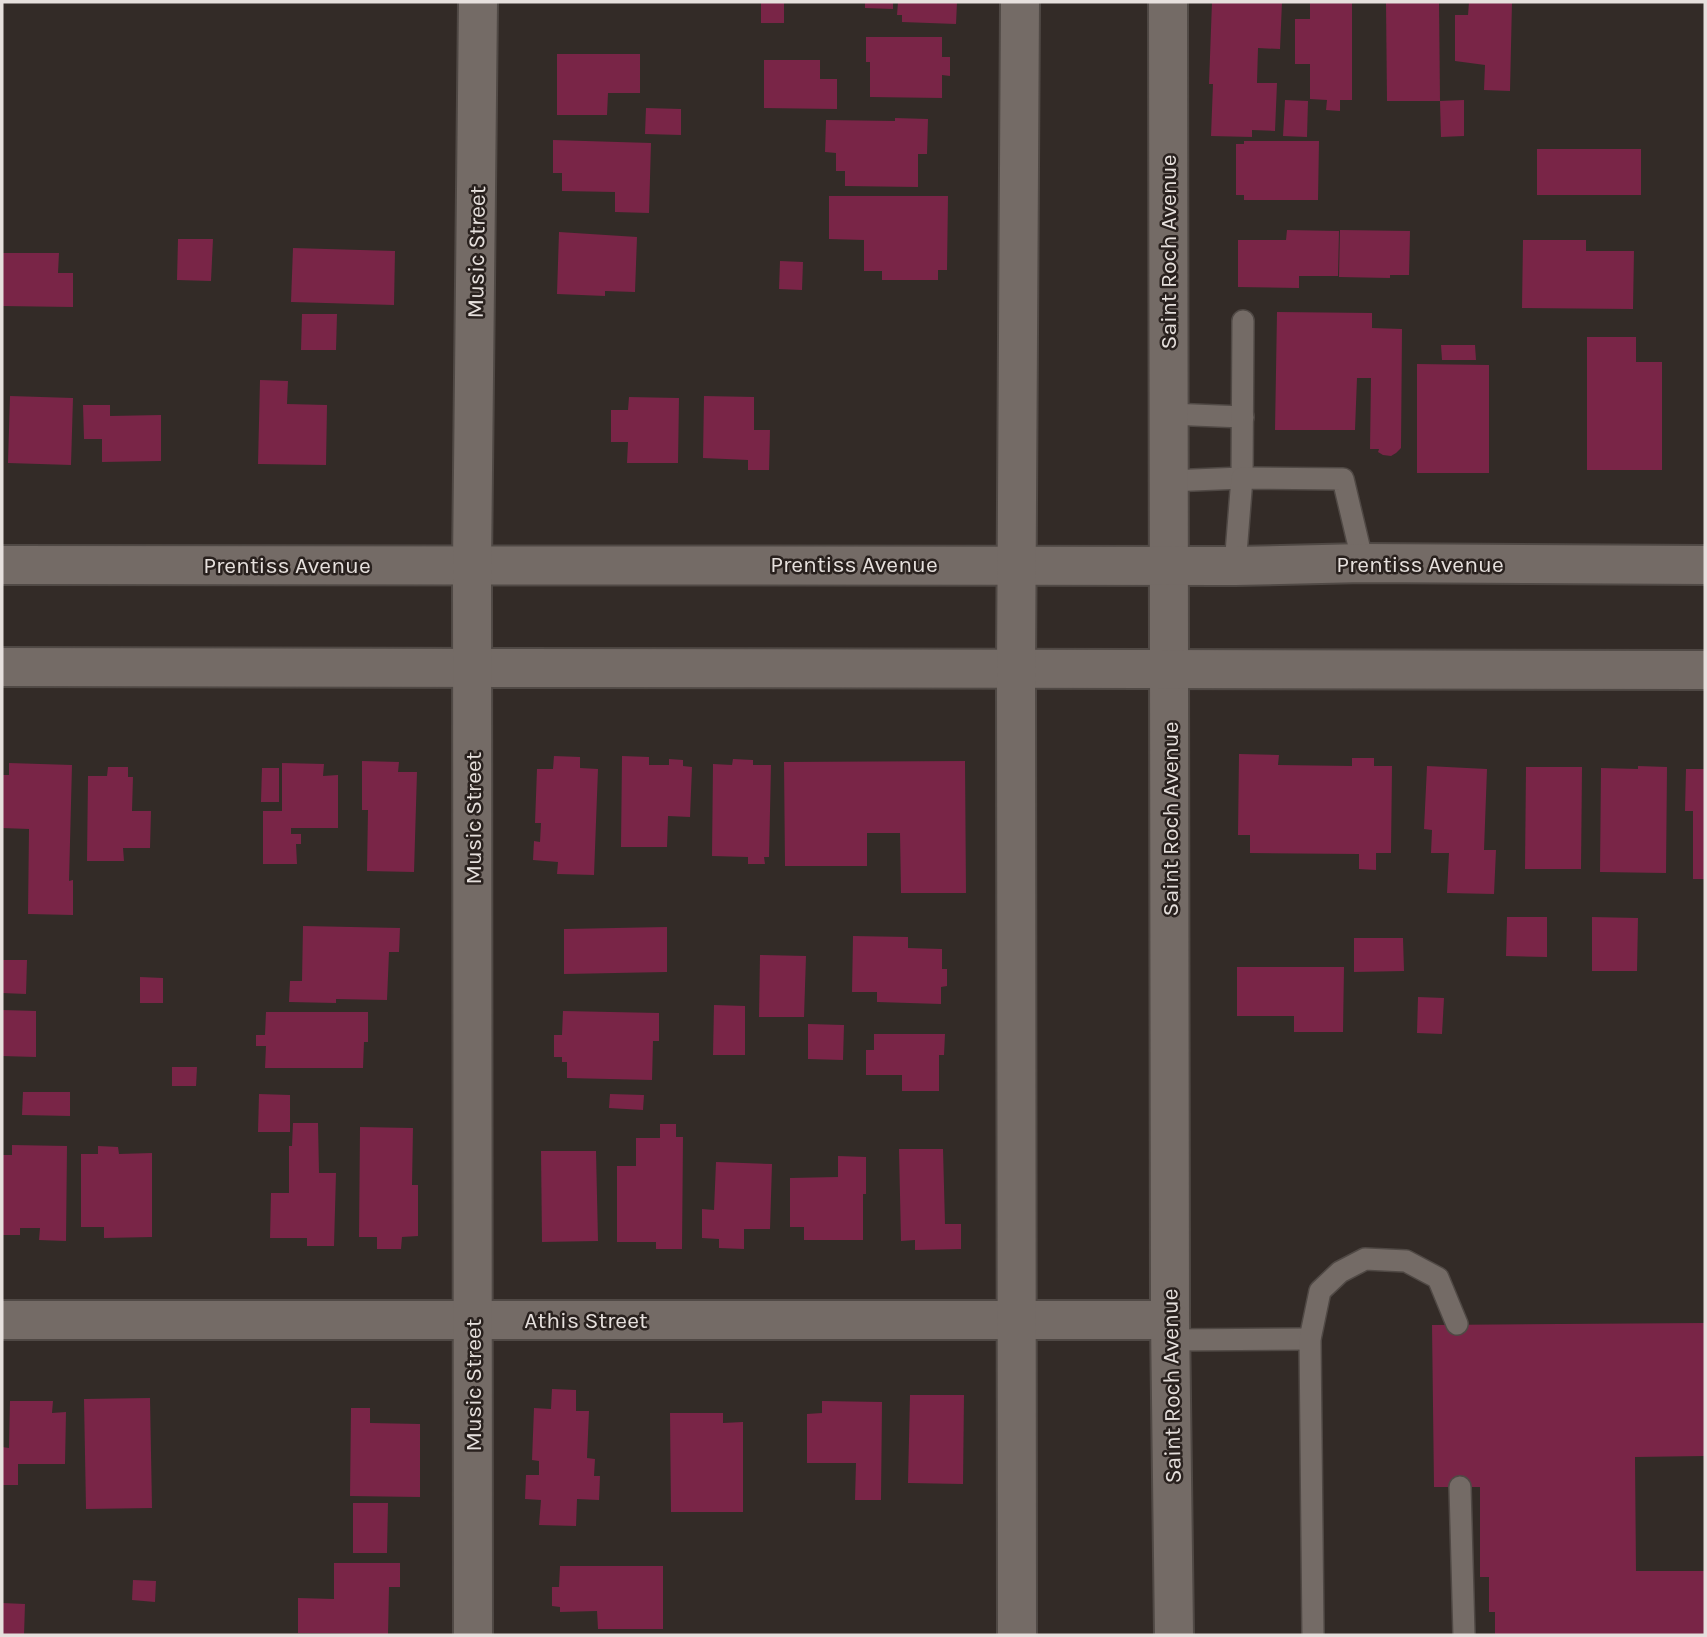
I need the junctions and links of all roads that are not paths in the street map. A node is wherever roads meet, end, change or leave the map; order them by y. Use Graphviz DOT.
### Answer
graph roads {
  1 [pos="478,2"];
  2 [pos="1020,2"];
  3 [pos="1168,2"];
  4 [pos="1243,321"];
  5 [pos="1169,414"];
  6 [pos="1243,417"];
  7 [pos="1242,478"];
  8 [pos="1169,481"];
  9 [pos="1363,563"];
  10 [pos="1017,564"];
  11 [pos="1169,564"];
  12 [pos="2,565"];
  13 [pos="472,565"];
  14 [pos="1705,565"];
  15 [pos="1235,566"];
  16 [pos="2,667"];
  17 [pos="473,668"];
  18 [pos="1016,669"];
  19 [pos="1170,669"];
  20 [pos="1705,670"];
  21 [pos="2,1320"];
  22 [pos="473,1320"];
  23 [pos="1017,1320"];
  24 [pos="1457,1324"];
  25 [pos="1171,1330"];
  26 [pos="1310,1339"];
  27 [pos="1460,1487"];
  28 [pos="473,1635"];
  29 [pos="1017,1635"];
  30 [pos="1174,1635"];
  31 [pos="1313,1635"];
  32 [pos="1464,1635"];
  1 -- 13 [label="street, Music Street"];
  2 -- 10 [label="street"];
  3 -- 5 [label="street, Saint Roch Avenue"];
  4 -- 6 [label="lane"];
  5 -- 6 [label="lane"];
  5 -- 8 [label="street, Saint Roch Avenue"];
  6 -- 7 [label="lane"];
  7 -- 8 [label="lane"];
  7 -- 9 [label="lane"];
  7 -- 15 [label="lane"];
  8 -- 11 [label="street, Saint Roch Avenue"];
  9 -- 14 [label="street, Prentiss Avenue"];
  9 -- 15 [label="street, Prentiss Avenue"];
  10 -- 11 [label="street, Prentiss Avenue"];
  10 -- 13 [label="street, Prentiss Avenue"];
  10 -- 18 [label="street"];
  11 -- 15 [label="street, Prentiss Avenue"];
  11 -- 19 [label="street, Saint Roch Avenue"];
  12 -- 13 [label="street, Prentiss Avenue"];
  13 -- 17 [label="street, Music Street"];
  16 -- 17 [label="street"];
  17 -- 18 [label="street"];
  17 -- 22 [label="street, Music Street"];
  18 -- 19 [label="street"];
  18 -- 23 [label="street"];
  19 -- 20 [label="street"];
  19 -- 25 [label="street, Saint Roch Avenue"];
  21 -- 22 [label="street, Athis Street"];
  22 -- 23 [label="street, Athis Street"];
  22 -- 28 [label="street, Music Street"];
  23 -- 25 [label="street, Athis Street"];
  23 -- 29 [label="street"];
  24 -- 26 [label="lane"];
  25 -- 26 [label="lane"];
  25 -- 30 [label="street, Saint Roch Avenue"];
  26 -- 31 [label="lane"];
  27 -- 32 [label="lane"];
}
